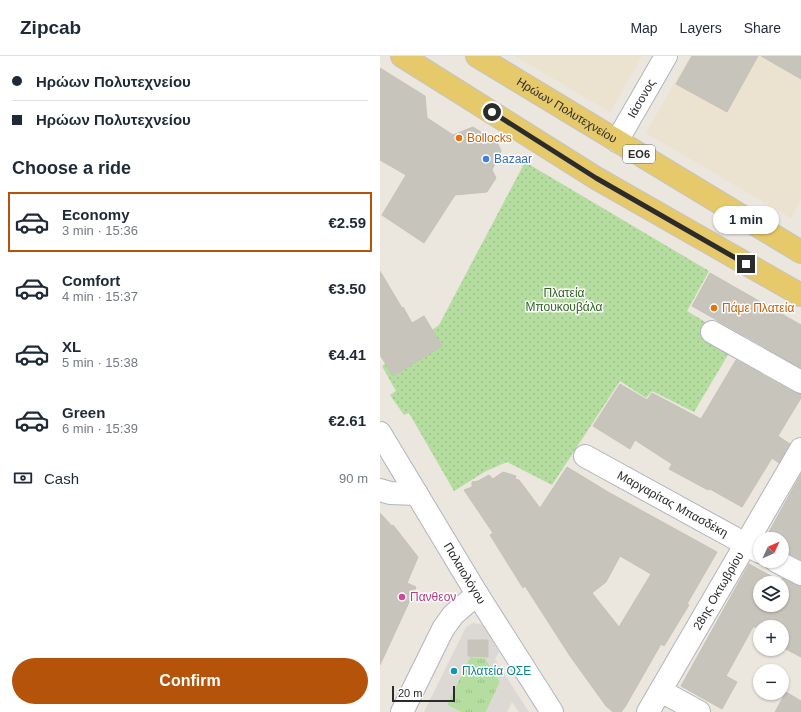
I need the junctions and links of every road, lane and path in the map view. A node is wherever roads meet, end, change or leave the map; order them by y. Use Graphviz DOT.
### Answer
graph roads {
  1 [pos="402,56"];
  2 [pos="477,56"];
  3 [pos="666,56"];
  4 [pos="617,141"];
  5 [pos="801,252"];
  6 [pos="801,295"];
  7 [pos="712,332"];
  8 [pos="801,382"];
  9 [pos="380,433"];
  10 [pos="801,449"];
  11 [pos="585,456"];
  12 [pos="380,490"];
  13 [pos="417,494"];
  14 [pos="761,532"];
  15 [pos="753,548"];
  16 [pos="789,568"];
  17 [pos="801,574"];
  18 [pos="477,594"];
  19 [pos="661,691"];
  20 [pos="402,712"];
  21 [pos="552,712"];
  22 [pos="648,712"];
  23 [pos="699,712"];
  1 -- 6 [label="main road"];
  2 -- 4 [label="main road, Ηρώων Πολυτεχνείου / ΕΟ6"];
  3 -- 4 [label="street, Ιάσονος"];
  4 -- 5 [label="main road, Ηρώων Πολυτεχνείου / ΕΟ6"];
  7 -- 8 [label="street"];
  9 -- 13 [label="street, Παλαιολόγου"];
  10 -- 14 [label="street, 28ης Οκτωβρίου"];
  11 -- 15 [label="street, Μαργαρίτας Μπασδέκη"];
  12 -- 13 [label="street"];
  13 -- 18 [label="street, Παλαιολόγου"];
  15 -- 19 [label="street, 28ης Οκτωβρίου"];
  16 -- 17 [label="street"];
  18 -- 20 [label="street"];
  18 -- 21 [label="street, Παλαιολόγου"];
  19 -- 22 [label="street, 28ης Οκτωβρίου"];
  19 -- 23 [label="street"];
}
